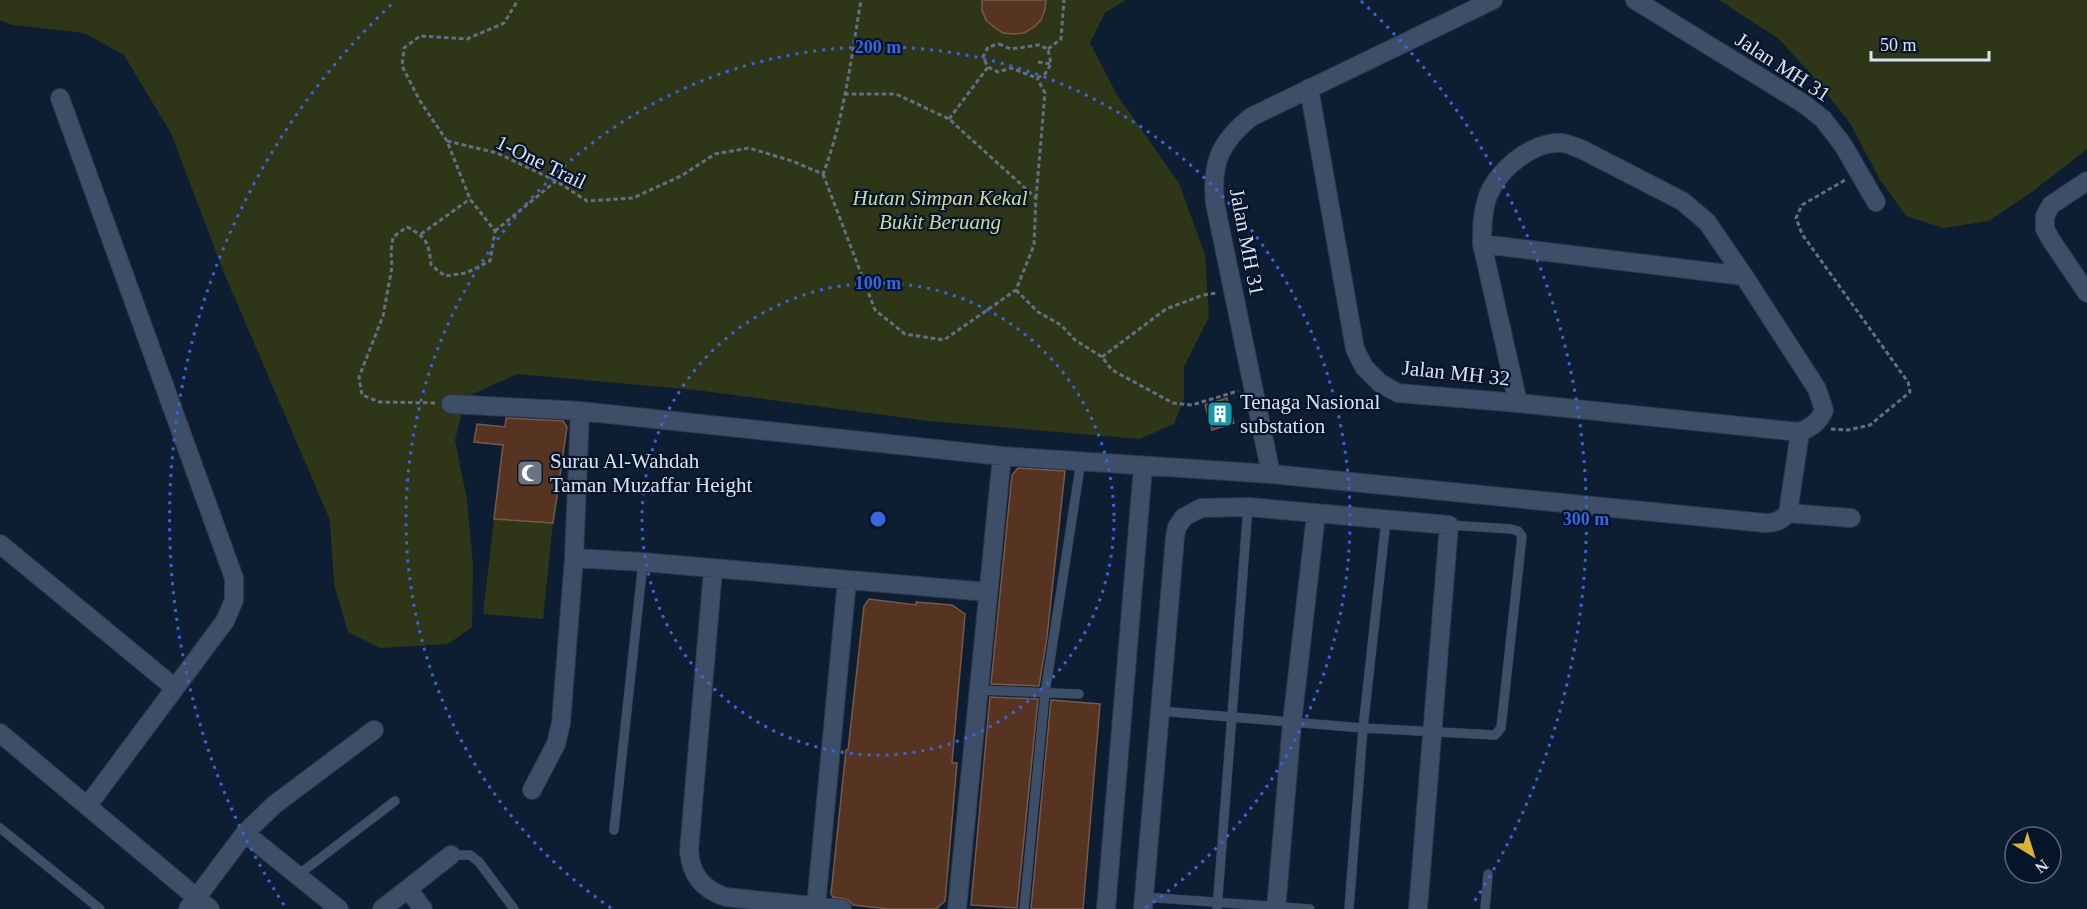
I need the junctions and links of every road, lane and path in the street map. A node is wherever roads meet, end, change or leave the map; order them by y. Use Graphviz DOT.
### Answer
graph roads {
  1 [pos="518,0"];
  2 [pos="861,0"];
  3 [pos="1064,0"];
  4 [pos="1493,0"];
  5 [pos="1635,0"];
  6 [pos="1048,49"];
  7 [pos="1038,62"];
  8 [pos="1052,64"];
  9 [pos="988,68"];
  10 [pos="1037,78"];
  11 [pos="1309,88"];
  12 [pos="846,94"];
  13 [pos="60,98"];
  14 [pos="949,119"];
  15 [pos="447,141"];
  16 [pos="1859,172"];
  17 [pos="823,174"];
  18 [pos="556,181"];
  19 [pos="2087,181"];
  20 [pos="1036,198"];
  21 [pos="470,199"];
  22 [pos="1876,202"];
  23 [pos="495,231"];
  24 [pos="421,234"];
  25 [pos="1482,244"];
  26 [pos="1744,276"];
  27 [pos="1016,291"];
  28 [pos="1233,291"];
  29 [pos="2087,293"];
  30 [pos="1102,357"];
  31 [pos="1254,386"];
  32 [pos="1518,403"];
  33 [pos="452,404"];
  34 [pos="580,411"];
  35 [pos="1805,430"];
  36 [pos="1002,456"];
  37 [pos="1081,461"];
  38 [pos="1143,467"];
  39 [pos="1271,474"];
  40 [pos="1248,507"];
  41 [pos="1788,513"];
  42 [pos="1316,514"];
  43 [pos="1851,518"];
  44 [pos="1386,520"];
  45 [pos="1449,525"];
  46 [pos="0,544"];
  47 [pos="574,558"];
  48 [pos="643,562"];
  49 [pos="713,570"];
  50 [pos="847,580"];
  51 [pos="987,592"];
  52 [pos="175,688"];
  53 [pos="978,690"];
  54 [pos="1045,693"];
  55 [pos="1079,694"];
  56 [pos="1160,711"];
  57 [pos="1231,718"];
  58 [pos="1292,723"];
  59 [pos="1363,728"];
  60 [pos="374,730"];
  61 [pos="0,733"];
  62 [pos="1434,733"];
  63 [pos="532,790"];
  64 [pos="395,801"];
  65 [pos="88,805"];
  66 [pos="0,828"];
  67 [pos="614,830"];
  68 [pos="245,833"];
  69 [pos="451,855"];
  70 [pos="1488,874"];
  71 [pos="298,875"];
  72 [pos="408,889"];
  73 [pos="192,903"];
  74 [pos="1144,903"];
  75 [pos="816,906"];
  76 [pos="1217,906"];
  77 [pos="1276,908"];
  78 [pos="100,909"];
  79 [pos="210,909"];
  80 [pos="339,909"];
  81 [pos="382,909"];
  82 [pos="423,909"];
  83 [pos="514,909"];
  84 [pos="842,909"];
  85 [pos="957,909"];
  86 [pos="1024,909"];
  87 [pos="1106,909"];
  88 [pos="1310,909"];
  89 [pos="1349,909"];
  90 [pos="1418,909"];
  91 [pos="1485,909"];
  1 -- 15 [label="path"];
  2 -- 12 [label="path"];
  3 -- 6 [label="path"];
  4 -- 11 [label="street, Jalan MH 31"];
  5 -- 16 [label="street, Jalan MH 31"];
  6 -- 8 [label="path"];
  6 -- 9 [label="path"];
  7 -- 8 [label="path"];
  8 -- 10 [label="path"];
  9 -- 10 [label="path"];
  9 -- 14 [label="path"];
  10 -- 20 [label="path"];
  11 -- 28 [label="street, Jalan MH 31"];
  11 -- 32 [label="street, Jalan MH 32"];
  12 -- 14 [label="path"];
  12 -- 17 [label="path"];
  13 -- 52 [label="street"];
  14 -- 20 [label="path"];
  15 -- 18 [label="path, 1-One Trail"];
  15 -- 21 [label="path"];
  16 -- 22 [label="street, Jalan MH 31"];
  16 -- 35 [label="path"];
  17 -- 18 [label="path, 1-One Trail"];
  17 -- 27 [label="path"];
  18 -- 23 [label="path"];
  19 -- 29 [label="street"];
  20 -- 27 [label="path"];
  21 -- 23 [label="path"];
  21 -- 24 [label="path"];
  23 -- 24 [label="path"];
  24 -- 33 [label="path"];
  25 -- 26 [label="street"];
  25 -- 26 [label="street"];
  25 -- 32 [label="street"];
  26 -- 35 [label="street"];
  27 -- 30 [label="path"];
  28 -- 30 [label="path"];
  28 -- 31 [label="street, Jalan MH 31"];
  30 -- 31 [label="path"];
  31 -- 39 [label="street, Jalan MH 31"];
  32 -- 35 [label="street, Jalan MH 32"];
  33 -- 34 [label="street"];
  34 -- 36 [label="street"];
  34 -- 47 [label="street"];
  35 -- 41 [label="street"];
  36 -- 37 [label="street"];
  36 -- 51 [label="street"];
  37 -- 38 [label="street"];
  37 -- 54 [label="lane"];
  38 -- 39 [label="street"];
  38 -- 87 [label="street"];
  39 -- 41 [label="street"];
  40 -- 42 [label="street"];
  40 -- 56 [label="street"];
  40 -- 57 [label="lane"];
  41 -- 43 [label="street"];
  42 -- 44 [label="street"];
  42 -- 58 [label="street"];
  44 -- 45 [label="street"];
  44 -- 59 [label="lane"];
  45 -- 62 [label="street"];
  45 -- 62 [label="lane"];
  46 -- 52 [label="street"];
  47 -- 48 [label="street"];
  47 -- 63 [label="street"];
  48 -- 49 [label="street"];
  48 -- 67 [label="lane"];
  49 -- 50 [label="street"];
  49 -- 75 [label="street"];
  50 -- 51 [label="street"];
  50 -- 75 [label="street"];
  51 -- 53 [label="street"];
  52 -- 65 [label="street"];
  53 -- 54 [label="lane"];
  53 -- 85 [label="street"];
  54 -- 55 [label="lane"];
  54 -- 86 [label="lane"];
  56 -- 57 [label="lane"];
  56 -- 74 [label="street"];
  57 -- 58 [label="lane"];
  57 -- 76 [label="lane"];
  58 -- 59 [label="lane"];
  58 -- 77 [label="street"];
  59 -- 62 [label="lane"];
  59 -- 89 [label="lane"];
  60 -- 68 [label="street"];
  61 -- 65 [label="street"];
  62 -- 90 [label="street"];
  64 -- 71 [label="lane"];
  65 -- 73 [label="street"];
  66 -- 78 [label="lane"];
  68 -- 71 [label="street"];
  68 -- 73 [label="street"];
  69 -- 72 [label="street"];
  69 -- 83 [label="lane"];
  70 -- 91 [label="lane"];
  71 -- 80 [label="street"];
  72 -- 81 [label="street"];
  72 -- 82 [label="street"];
  73 -- 79 [label="street"];
  74 -- 76 [label="lane"];
  75 -- 84 [label="street"];
  76 -- 77 [label="lane"];
  77 -- 88 [label="lane"];
}
